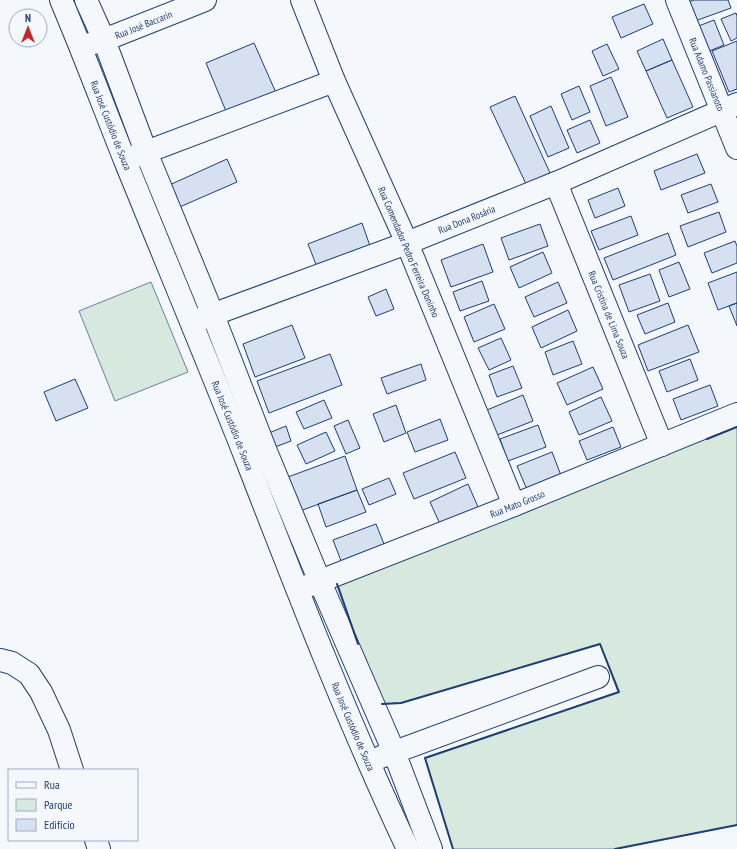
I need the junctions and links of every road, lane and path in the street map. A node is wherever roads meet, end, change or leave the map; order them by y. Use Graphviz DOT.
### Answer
graph roads {
  1 [pos="61,0"];
  2 [pos="86,0"];
  3 [pos="205,0"];
  4 [pos="302,0"];
  5 [pos="677,0"];
  6 [pos="104,40"];
  7 [pos="81,46"];
  8 [pos="334,81"];
  9 [pos="730,107"];
  10 [pos="737,148"];
  11 [pos="146,152"];
  12 [pos="125,160"];
  13 [pos="556,183"];
  14 [pos="407,243"];
  15 [pos="213,315"];
  16 [pos="192,323"];
  17 [pos="737,414"];
  18 [pos="662,445"];
  19 [pos="514,505"];
  20 [pos="320,582"];
  21 [pos="297,590"];
  22 [pos="0,660"];
  23 [pos="598,677"];
  24 [pos="394,752"];
  25 [pos="369,761"];
  26 [pos="72,769"];
  27 [pos="408,849"];
  28 [pos="430,849"];
  1 -- 7 [label="street, Rua José Custódio de Souza"];
  2 -- 6 [label="street"];
  3 -- 6 [label="street, Rua José Baccarin"];
  4 -- 8 [label="street, Rua Comendador Pedro Ferreira Doninho"];
  5 -- 9 [label="street, Rua Adamo Passianoto"];
  6 -- 7 [label="street, Rua José Baccarin"];
  6 -- 11 [label="street"];
  7 -- 12 [label="street, Rua José Custódio de Souza"];
  8 -- 11 [label="street"];
  8 -- 14 [label="street, Rua Comendador Pedro Ferreira Doninho"];
  9 -- 10 [label="street, Rua Adamo Passianoto"];
  9 -- 13 [label="street, Rua Dona Rosária"];
  11 -- 12 [label="street"];
  11 -- 15 [label="street"];
  12 -- 16 [label="street, Rua José Custódio de Souza"];
  13 -- 14 [label="street, Rua Dona Rosária"];
  13 -- 18 [label="street, Rua Cristina de Lima Souza"];
  14 -- 15 [label="street, Rua Dona Rosária"];
  14 -- 19 [label="street, Rua Comendador Pedro Ferreira Doninho"];
  15 -- 16 [label="street, Rua Dona Rosária"];
  15 -- 20 [label="street"];
  16 -- 21 [label="street, Rua José Custódio de Souza"];
  17 -- 18 [label="street, Rua Mato Grosso"];
  18 -- 19 [label="street, Rua Mato Grosso"];
  19 -- 20 [label="street, Rua Mato Grosso"];
  20 -- 21 [label="street, Rua Mato Grosso"];
  20 -- 24 [label="street"];
  21 -- 25 [label="street, Rua José Custódio de Souza"];
  22 -- 26 [label="street"];
  23 -- 24 [label="street"];
  24 -- 25 [label="street"];
  24 -- 28 [label="street"];
  25 -- 27 [label="street, Rua José Custódio de Souza"];
}
